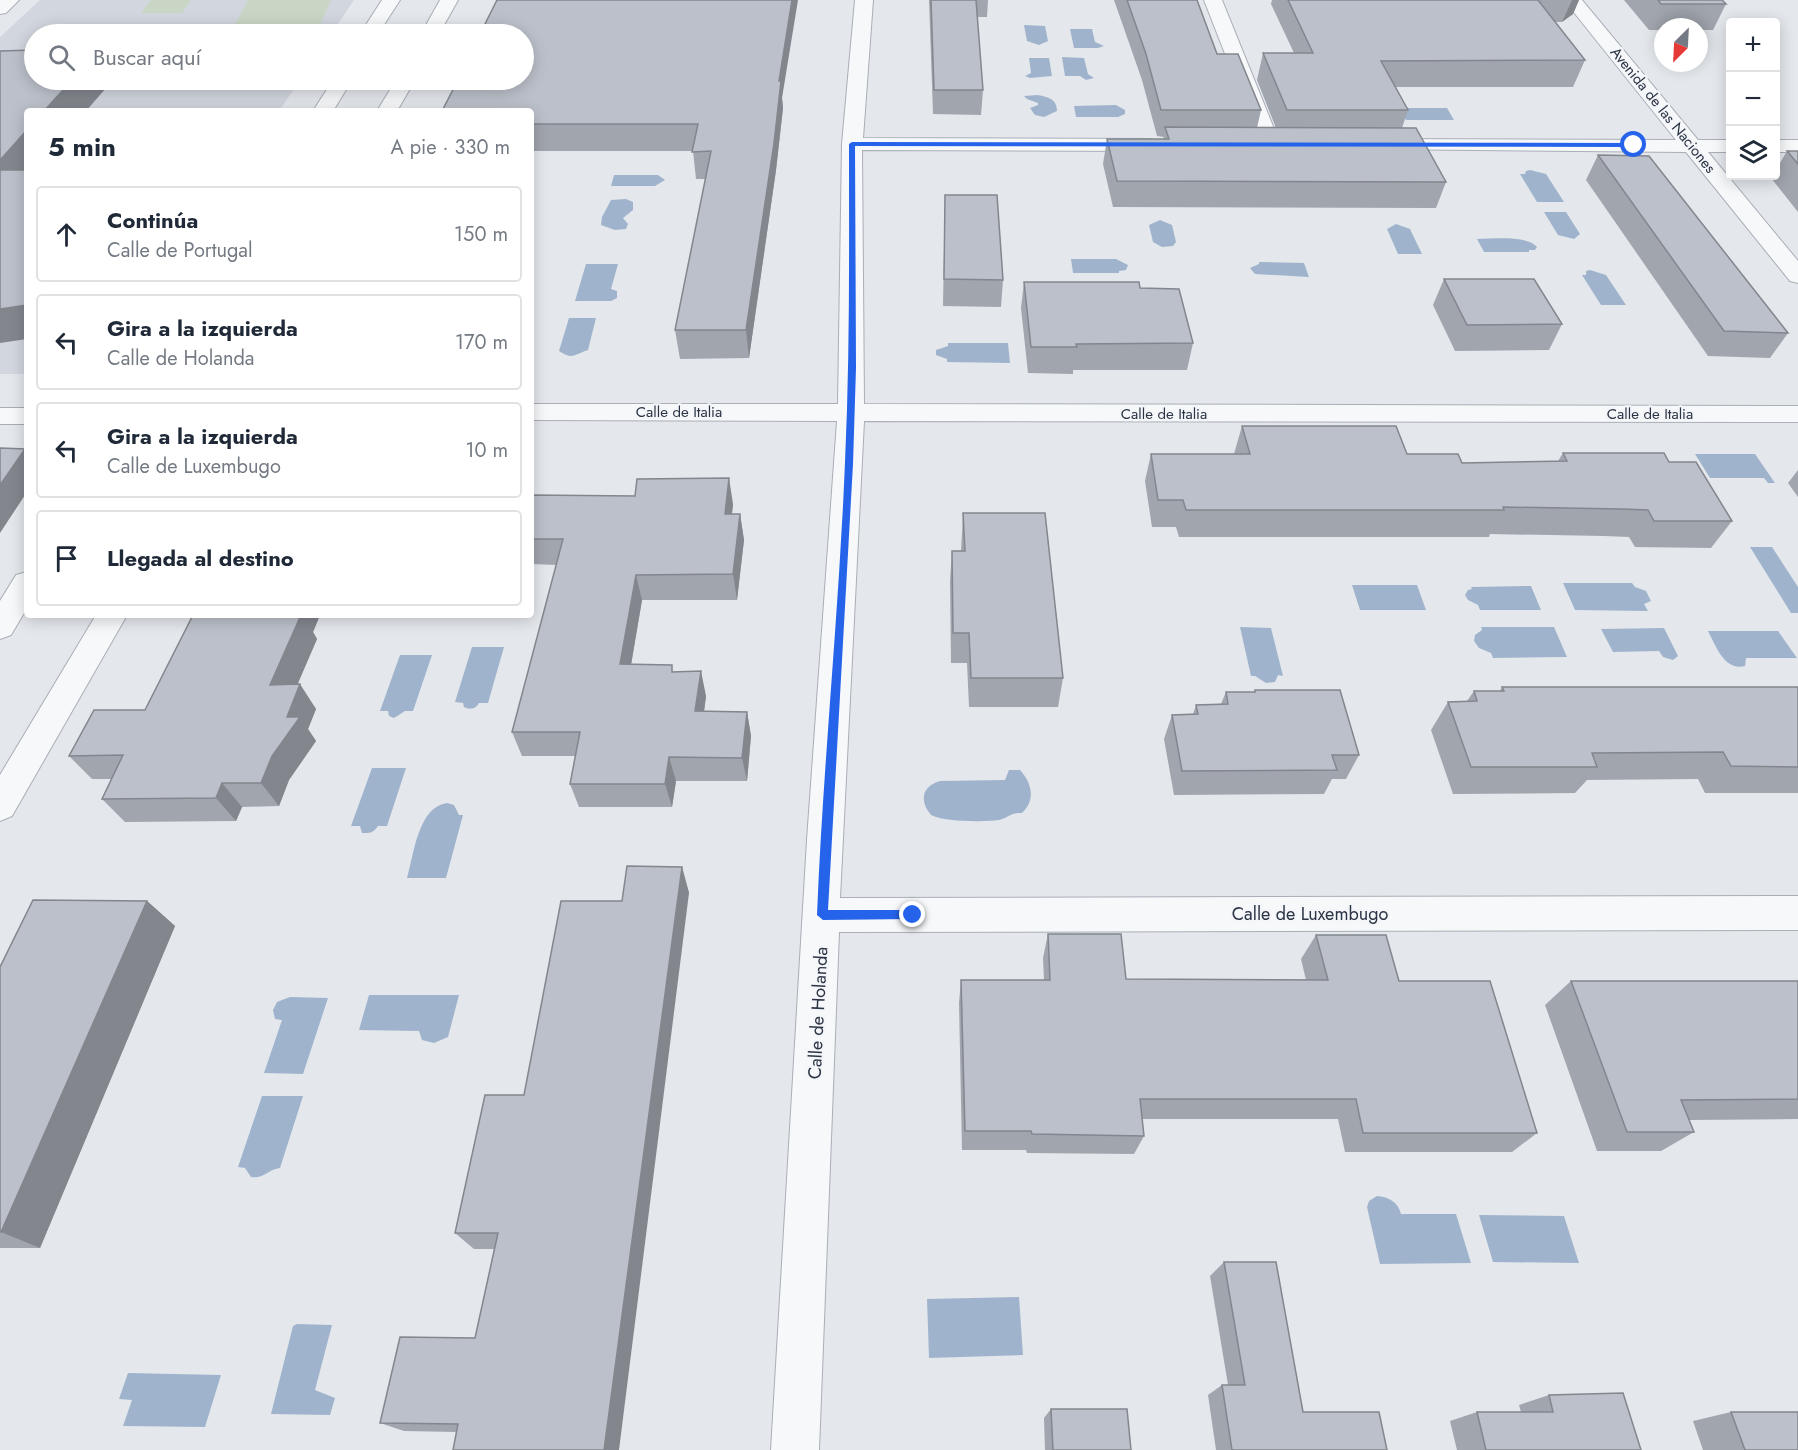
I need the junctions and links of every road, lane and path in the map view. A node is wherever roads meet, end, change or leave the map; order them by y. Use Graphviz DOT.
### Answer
graph roads {
  1 [pos="10,0"];
  2 [pos="391,0"];
  3 [pos="449,0"];
  4 [pos="864,0"];
  5 [pos="1213,0"];
  6 [pos="1573,0"];
  7 [pos="0,9"];
  8 [pos="375,24"];
  9 [pos="436,24"];
  10 [pos="336,90"];
  11 [pos="399,90"];
  12 [pos="325,108"];
  13 [pos="389,108"];
  14 [pos="852,144"];
  15 [pos="1692,145"];
  16 [pos="1165,146"];
  17 [pos="1247,146"];
  18 [pos="1271,146"];
  19 [pos="1294,146"];
  20 [pos="1364,146"];
  21 [pos="1726,146"];
  22 [pos="1780,146"];
  23 [pos="1798,146"];
  24 [pos="1798,276"];
  25 [pos="534,412"];
  26 [pos="851,414"];
  27 [pos="1798,414"];
  28 [pos="0,416"];
  29 [pos="24,416"];
  30 [pos="24,588"];
  31 [pos="110,618"];
  32 [pos="0,627"];
  33 [pos="0,806"];
  34 [pos="1798,913"];
  35 [pos="823,915"];
  36 [pos="795,1450"];
  1 -- 7 [label="street"];
  2 -- 8 [label="street"];
  3 -- 9 [label="street"];
  4 -- 14 [label="street, Calle de Holanda"];
  5 -- 18 [label="street"];
  6 -- 15 [label="street, Avenida de las Naciones"];
  10 -- 12 [label="street"];
  11 -- 13 [label="street"];
  14 -- 16 [label="street"];
  14 -- 26 [label="street, Calle de Holanda"];
  15 -- 20 [label="street"];
  15 -- 21 [label="street"];
  15 -- 24 [label="street, Avenida de las Naciones"];
  17 -- 18 [label="street"];
  18 -- 19 [label="street"];
  22 -- 23 [label="street"];
  25 -- 26 [label="street, Calle de Italia"];
  26 -- 27 [label="street, Calle de Italia"];
  26 -- 35 [label="street, Calle de Holanda"];
  28 -- 29 [label="street"];
  30 -- 32 [label="street"];
  31 -- 33 [label="street"];
  34 -- 35 [label="street, Calle de Luxembugo"];
  35 -- 36 [label="street, Calle de Holanda"];
}
